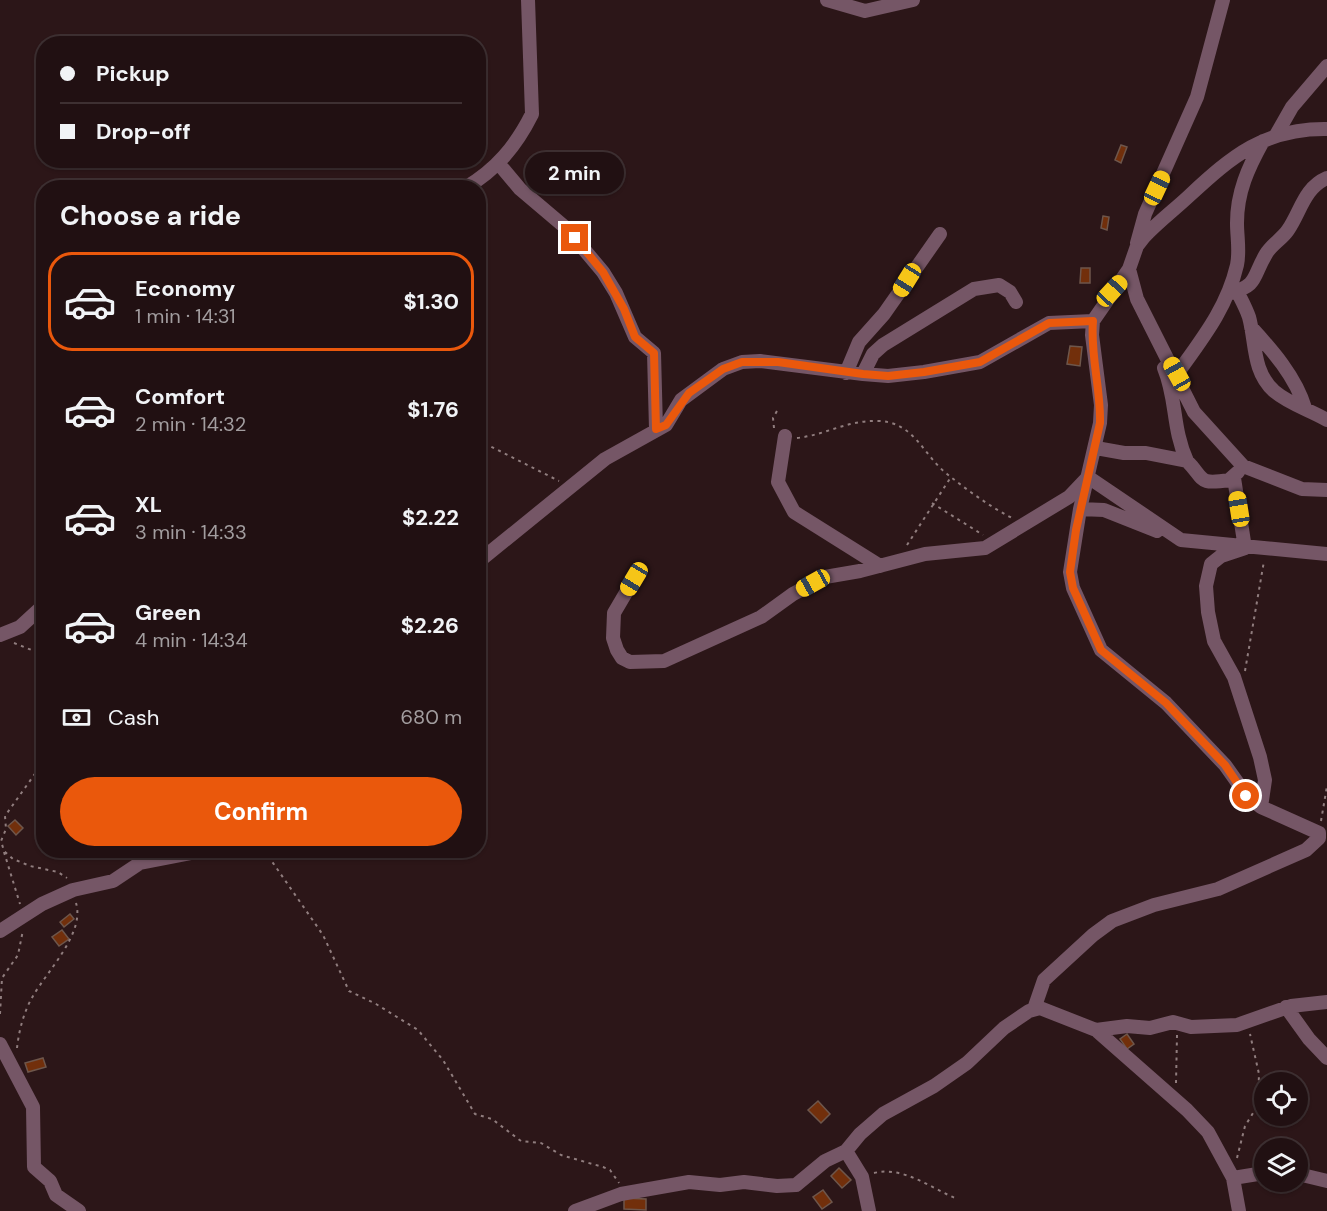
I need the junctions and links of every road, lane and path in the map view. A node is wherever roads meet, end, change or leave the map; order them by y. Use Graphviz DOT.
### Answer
graph roads {
  1 [pos="528,0"];
  2 [pos="827,0"];
  3 [pos="913,0"];
  4 [pos="1223,0"];
  5 [pos="1327,66"];
  6 [pos="1327,129"];
  7 [pos="1270,137"];
  8 [pos="499,164"];
  9 [pos="1327,178"];
  10 [pos="476,180"];
  11 [pos="940,234"];
  12 [pos="1137,246"];
  13 [pos="1129,269"];
  14 [pos="1233,292"];
  15 [pos="1016,302"];
  16 [pos="1093,321"];
  17 [pos="1251,327"];
  18 [pos="1157,338"];
  19 [pos="846,373"];
  20 [pos="863,374"];
  21 [pos="1177,374"];
  22 [pos="1305,408"];
  23 [pos="777,411"];
  24 [pos="1327,420"];
  25 [pos="656,429"];
  26 [pos="785,436"];
  27 [pos="486,444"];
  28 [pos="1096,448"];
  29 [pos="1187,461"];
  30 [pos="1243,466"];
  31 [pos="951,477"];
  32 [pos="1088,477"];
  33 [pos="1234,478"];
  34 [pos="571,487"];
  35 [pos="1327,490"];
  36 [pos="932,504"];
  37 [pos="1080,509"];
  38 [pos="1024,524"];
  39 [pos="1180,540"];
  40 [pos="996,542"];
  41 [pos="1245,548"];
  42 [pos="1266,550"];
  43 [pos="1327,554"];
  44 [pos="486,556"];
  45 [pos="897,561"];
  46 [pos="880,566"];
  47 [pos="634,579"];
  48 [pos="36,612"];
  49 [pos="3,635"];
  50 [pos="36,652"];
  51 [pos="1244,675"];
  52 [pos="36,772"];
  53 [pos="1327,786"];
  54 [pos="1261,807"];
  55 [pos="1323,835"];
  56 [pos="4,851"];
  57 [pos="175,858"];
  58 [pos="270,858"];
  59 [pos="73,890"];
  60 [pos="20,918"];
  61 [pos="0,931"];
  62 [pos="1327,1002"];
  63 [pos="1286,1007"];
  64 [pos="1034,1009"];
  65 [pos="0,1014"];
  66 [pos="1248,1022"];
  67 [pos="1178,1023"];
  68 [pos="1096,1030"];
  69 [pos="0,1044"];
  70 [pos="17,1053"];
  71 [pos="1327,1058"];
  72 [pos="1177,1101"];
  73 [pos="846,1151"];
  74 [pos="1254,1175"];
  75 [pos="1308,1176"];
  76 [pos="862,1177"];
  77 [pos="1233,1178"];
  78 [pos="1327,1181"];
  79 [pos="635,1191"];
  80 [pos="955,1198"];
  81 [pos="79,1211"];
  82 [pos="575,1211"];
  83 [pos="868,1211"];
  84 [pos="1239,1211"];
  1 -- 8 [label="street"];
  2 -- 3 [label="street"];
  4 -- 12 [label="street"];
  5 -- 7 [label="street"];
  6 -- 7 [label="street"];
  7 -- 12 [label="street"];
  7 -- 14 [label="street"];
  8 -- 10 [label="street"];
  8 -- 25 [label="street"];
  9 -- 14 [label="street"];
  11 -- 19 [label="street"];
  12 -- 13 [label="street"];
  13 -- 16 [label="street"];
  13 -- 18 [label="street"];
  14 -- 17 [label="street"];
  14 -- 21 [label="street"];
  15 -- 20 [label="street"];
  16 -- 20 [label="street"];
  16 -- 28 [label="street"];
  17 -- 22 [label="street"];
  17 -- 22 [label="street"];
  18 -- 21 [label="street"];
  18 -- 29 [label="street"];
  19 -- 20 [label="street"];
  19 -- 25 [label="street"];
  21 -- 30 [label="street"];
  22 -- 24 [label="street"];
  23 -- 26 [label="path"];
  25 -- 34 [label="street"];
  26 -- 31 [label="path"];
  26 -- 46 [label="street"];
  27 -- 34 [label="path"];
  28 -- 29 [label="street"];
  28 -- 32 [label="street"];
  29 -- 33 [label="street"];
  30 -- 33 [label="street"];
  30 -- 35 [label="street"];
  31 -- 36 [label="path"];
  31 -- 38 [label="path"];
  32 -- 37 [label="street"];
  32 -- 38 [label="street"];
  32 -- 39 [label="street"];
  33 -- 41 [label="street"];
  34 -- 44 [label="street"];
  36 -- 40 [label="path"];
  36 -- 45 [label="path"];
  37 -- 39 [label="street"];
  37 -- 54 [label="street"];
  38 -- 40 [label="street"];
  39 -- 41 [label="street"];
  40 -- 45 [label="street"];
  41 -- 42 [label="street"];
  41 -- 54 [label="street"];
  42 -- 43 [label="street"];
  42 -- 51 [label="path"];
  45 -- 46 [label="street"];
  46 -- 47 [label="street"];
  48 -- 49 [label="street"];
  49 -- 50 [label="path"];
  52 -- 56 [label="path"];
  53 -- 55 [label="path"];
  54 -- 55 [label="street"];
  55 -- 64 [label="street"];
  56 -- 59 [label="path"];
  56 -- 60 [label="path"];
  57 -- 59 [label="street"];
  58 -- 79 [label="path"];
  59 -- 60 [label="street"];
  59 -- 70 [label="path"];
  60 -- 61 [label="street"];
  60 -- 65 [label="path"];
  62 -- 63 [label="street"];
  63 -- 66 [label="street"];
  63 -- 71 [label="street"];
  64 -- 68 [label="street"];
  64 -- 73 [label="street"];
  66 -- 67 [label="street"];
  66 -- 77 [label="path"];
  67 -- 68 [label="street"];
  67 -- 72 [label="path"];
  68 -- 72 [label="street"];
  69 -- 81 [label="street"];
  72 -- 77 [label="street"];
  73 -- 76 [label="street"];
  73 -- 79 [label="street"];
  74 -- 77 [label="street"];
  75 -- 78 [label="street"];
  76 -- 80 [label="path"];
  76 -- 83 [label="street"];
  77 -- 84 [label="street"];
  79 -- 82 [label="street"];
}
